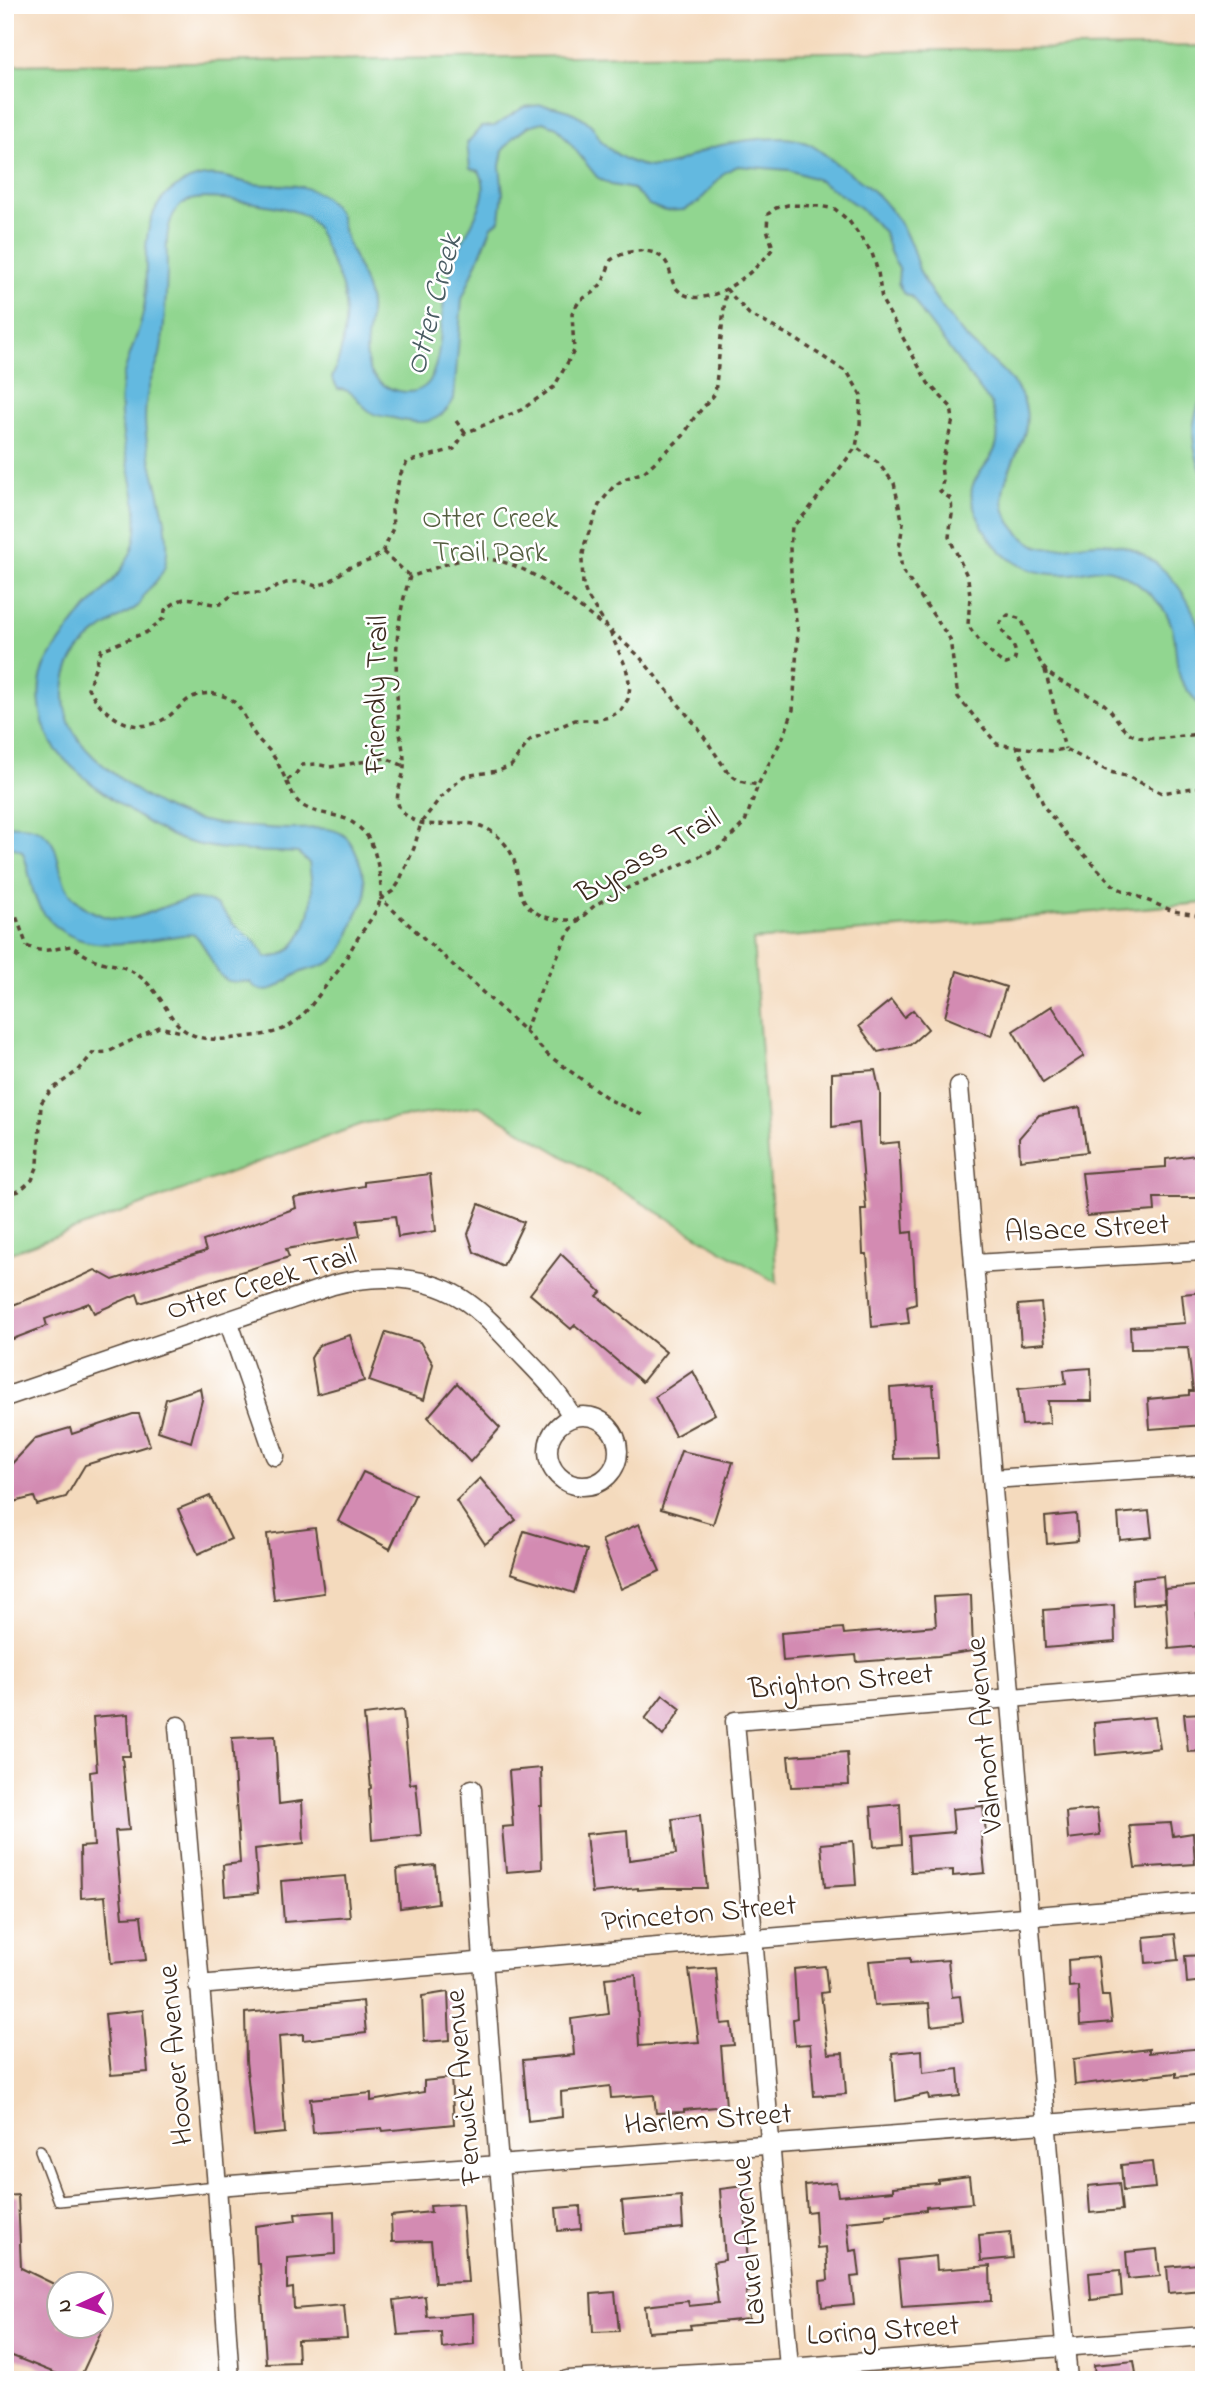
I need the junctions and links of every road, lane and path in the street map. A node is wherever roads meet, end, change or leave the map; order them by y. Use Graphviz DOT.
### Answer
graph roads {
  1 [pos="726,289"];
  2 [pos="456,421"];
  3 [pos="466,433"];
  4 [pos="856,447"];
  5 [pos="383,552"];
  6 [pos="410,577"];
  7 [pos="609,630"];
  8 [pos="1045,670"];
  9 [pos="1204,740"];
  10 [pos="1017,747"];
  11 [pos="1065,748"];
  12 [pos="404,766"];
  13 [pos="287,780"];
  14 [pos="758,785"];
  15 [pos="1204,786"];
  16 [pos="421,823"];
  17 [pos="381,899"];
  18 [pos="5,901"];
  19 [pos="1204,916"];
  20 [pos="580,919"];
  21 [pos="525,1031"];
  22 [pos="184,1032"];
  23 [pos="959,1086"];
  24 [pos="642,1115"];
  25 [pos="5,1195"];
  26 [pos="1204,1251"];
  27 [pos="974,1264"];
  28 [pos="229,1323"];
  29 [pos="5,1397"];
  30 [pos="572,1417"];
  31 [pos="275,1456"];
  32 [pos="1204,1465"];
  33 [pos="993,1479"];
  34 [pos="1204,1682"];
  35 [pos="1011,1696"];
  36 [pos="735,1721"];
  37 [pos="178,1726"];
  38 [pos="472,1789"];
  39 [pos="1204,1902"];
  40 [pos="1029,1916"];
  41 [pos="752,1939"];
  42 [pos="483,1961"];
  43 [pos="198,1985"];
  44 [pos="1204,2112"];
  45 [pos="1046,2124"];
  46 [pos="770,2144"];
  47 [pos="40,2150"];
  48 [pos="499,2165"];
  49 [pos="217,2186"];
  50 [pos="1204,2336"];
  51 [pos="1065,2347"];
  52 [pos="790,2374"];
  53 [pos="230,2380"];
  54 [pos="516,2380"];
  55 [pos="567,2380"];
  56 [pos="1068,2380"];
  1 -- 3 [label="path"];
  1 -- 4 [label="path"];
  1 -- 7 [label="path"];
  1 -- 8 [label="path"];
  2 -- 3 [label="path"];
  3 -- 5 [label="path"];
  4 -- 10 [label="path"];
  4 -- 14 [label="path, Bypass Trail"];
  5 -- 6 [label="path"];
  5 -- 13 [label="path"];
  6 -- 7 [label="path, Friendly Trail"];
  6 -- 12 [label="path, Friendly Trail"];
  7 -- 14 [label="path, Friendly Trail"];
  7 -- 16 [label="path"];
  8 -- 9 [label="path"];
  8 -- 11 [label="path"];
  10 -- 11 [label="path"];
  10 -- 19 [label="path"];
  11 -- 15 [label="path"];
  12 -- 13 [label="path"];
  12 -- 16 [label="path, Friendly Trail"];
  13 -- 17 [label="path"];
  14 -- 20 [label="path, Bypass Trail"];
  16 -- 17 [label="path"];
  16 -- 20 [label="path"];
  17 -- 21 [label="path"];
  17 -- 22 [label="path"];
  18 -- 22 [label="path"];
  20 -- 21 [label="path, Bypass Trail"];
  21 -- 24 [label="path"];
  22 -- 25 [label="path"];
  23 -- 27 [label="street, Valmont Avenue"];
  26 -- 27 [label="street, Alsace Street"];
  27 -- 33 [label="street, Valmont Avenue"];
  28 -- 29 [label="street, Otter Creek Trail"];
  28 -- 30 [label="street, Otter Creek Trail"];
  28 -- 31 [label="street"];
  30 -- 30 [label="street"];
  32 -- 33 [label="street"];
  33 -- 35 [label="street, Valmont Avenue"];
  34 -- 35 [label="street, Brighton Street"];
  35 -- 36 [label="street, Brighton Street"];
  35 -- 40 [label="street, Valmont Avenue"];
  36 -- 41 [label="street, Laurel Avenue"];
  37 -- 43 [label="street, Hoover Avenue"];
  38 -- 42 [label="street, Fenwick Avenue"];
  39 -- 40 [label="street, Princeton Street"];
  40 -- 41 [label="street, Princeton Street"];
  40 -- 45 [label="street, Valmont Avenue"];
  41 -- 42 [label="street, Princeton Street"];
  41 -- 46 [label="street, Laurel Avenue"];
  42 -- 43 [label="street, Princeton Street"];
  42 -- 48 [label="street, Fenwick Avenue"];
  43 -- 49 [label="street, Hoover Avenue"];
  44 -- 45 [label="street, Harlem Street"];
  45 -- 46 [label="street, Harlem Street"];
  45 -- 51 [label="street, Valmont Avenue"];
  46 -- 48 [label="street, Harlem Street"];
  46 -- 52 [label="street, Laurel Avenue"];
  47 -- 49 [label="lane"];
  48 -- 49 [label="street, Harlem Street"];
  48 -- 54 [label="street, Fenwick Avenue"];
  49 -- 53 [label="street, Hoover Avenue"];
  50 -- 51 [label="street, Loring Street"];
  51 -- 52 [label="street, Loring Street"];
  51 -- 56 [label="street, Valmont Avenue"];
  52 -- 55 [label="street, Loring Street"];
}
